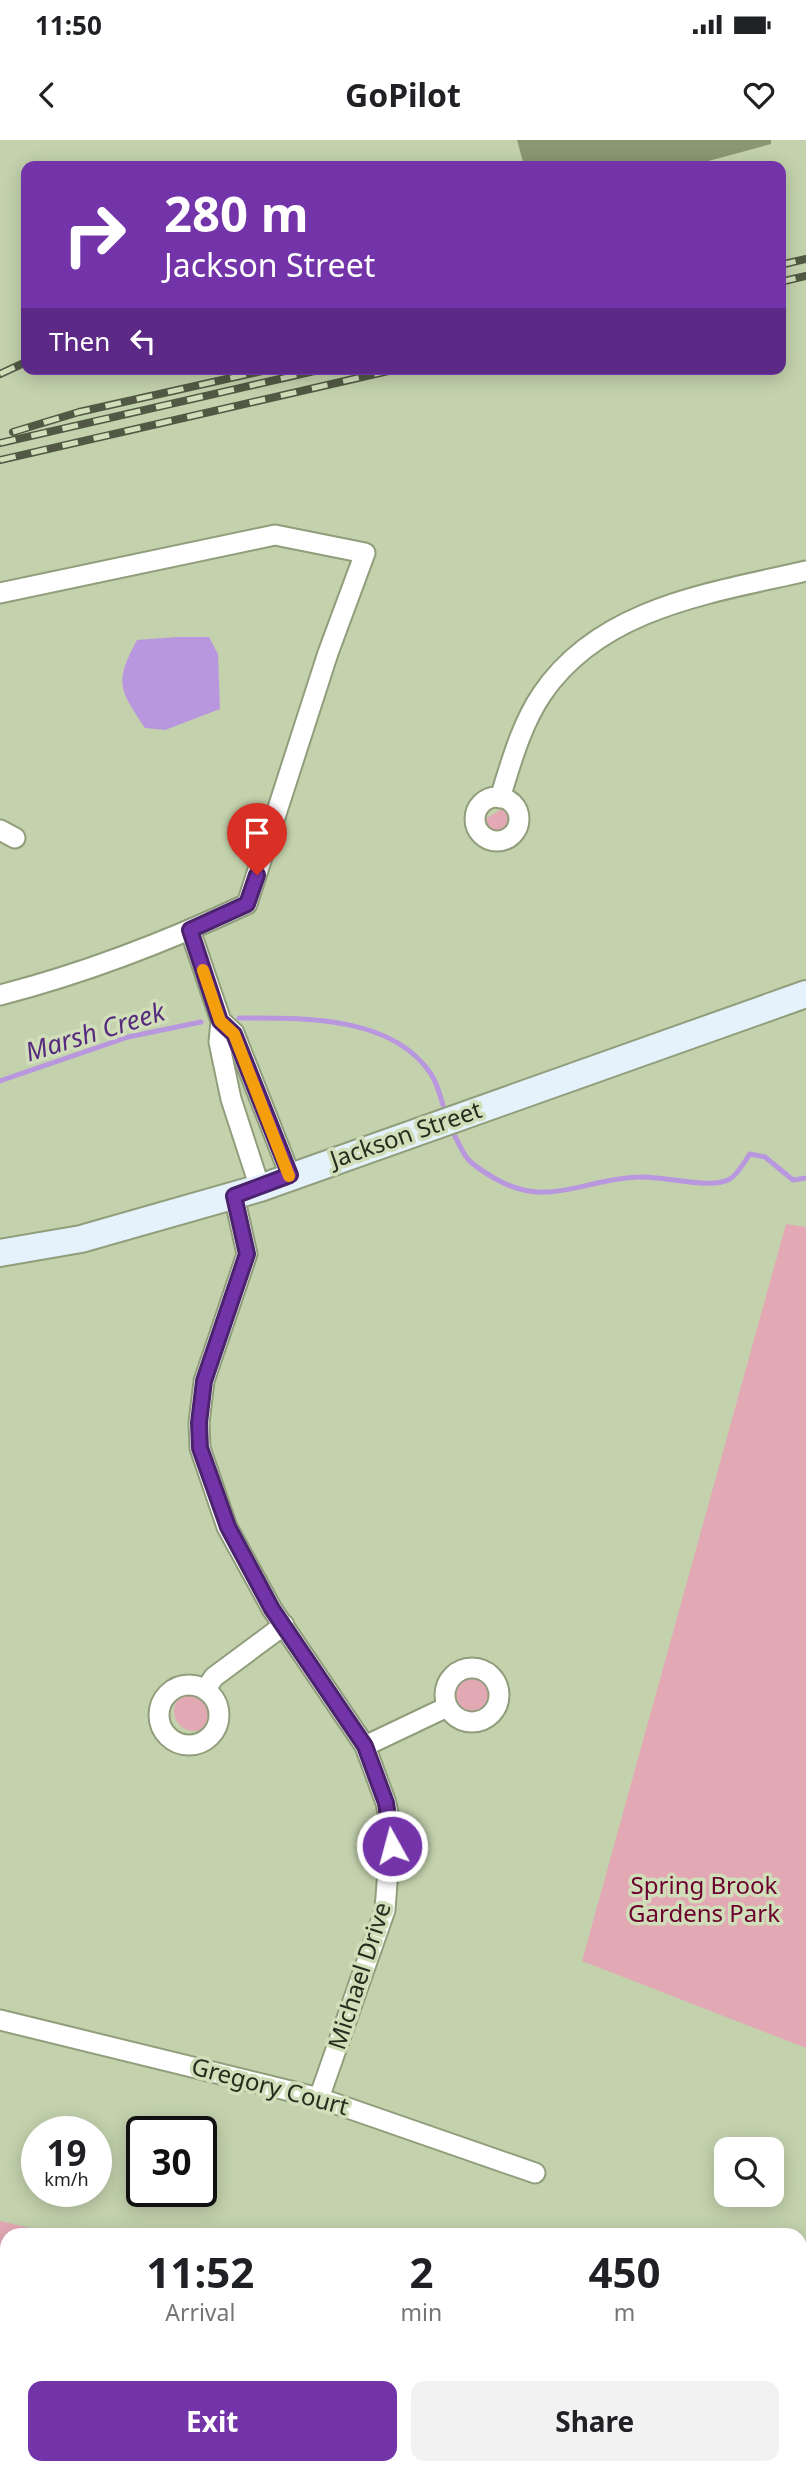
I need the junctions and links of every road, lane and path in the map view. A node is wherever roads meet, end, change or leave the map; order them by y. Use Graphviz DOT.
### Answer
graph roads {
  1 [pos="806,571"];
  2 [pos="0,593"];
  3 [pos="500,798"];
  4 [pos="190,930"];
  5 [pos="806,994"];
  6 [pos="0,995"];
  7 [pos="220,1021"];
  8 [pos="290,1175"];
  9 [pos="260,1188"];
  10 [pos="234,1196"];
  11 [pos="0,1253"];
  12 [pos="284,1625"];
  13 [pos="205,1690"];
  14 [pos="447,1707"];
  15 [pos="365,1746"];
  16 [pos="0,2020"];
  17 [pos="319,2098"];
  18 [pos="535,2173"];
  1 -- 3 [label="street"];
  2 -- 4 [label="street"];
  4 -- 6 [label="street"];
  4 -- 7 [label="street"];
  5 -- 8 [label="street, Jackson Street"];
  7 -- 8 [label="street"];
  7 -- 9 [label="street"];
  8 -- 9 [label="street, Jackson Street"];
  9 -- 10 [label="street, Jackson Street"];
  10 -- 11 [label="street, Jackson Street"];
  10 -- 12 [label="street, Michael Drive"];
  12 -- 13 [label="street"];
  12 -- 15 [label="street, Michael Drive"];
  14 -- 15 [label="street"];
  15 -- 17 [label="street, Michael Drive"];
  16 -- 17 [label="street, Gregory Court"];
  17 -- 18 [label="street, Gregory Court"];
}
